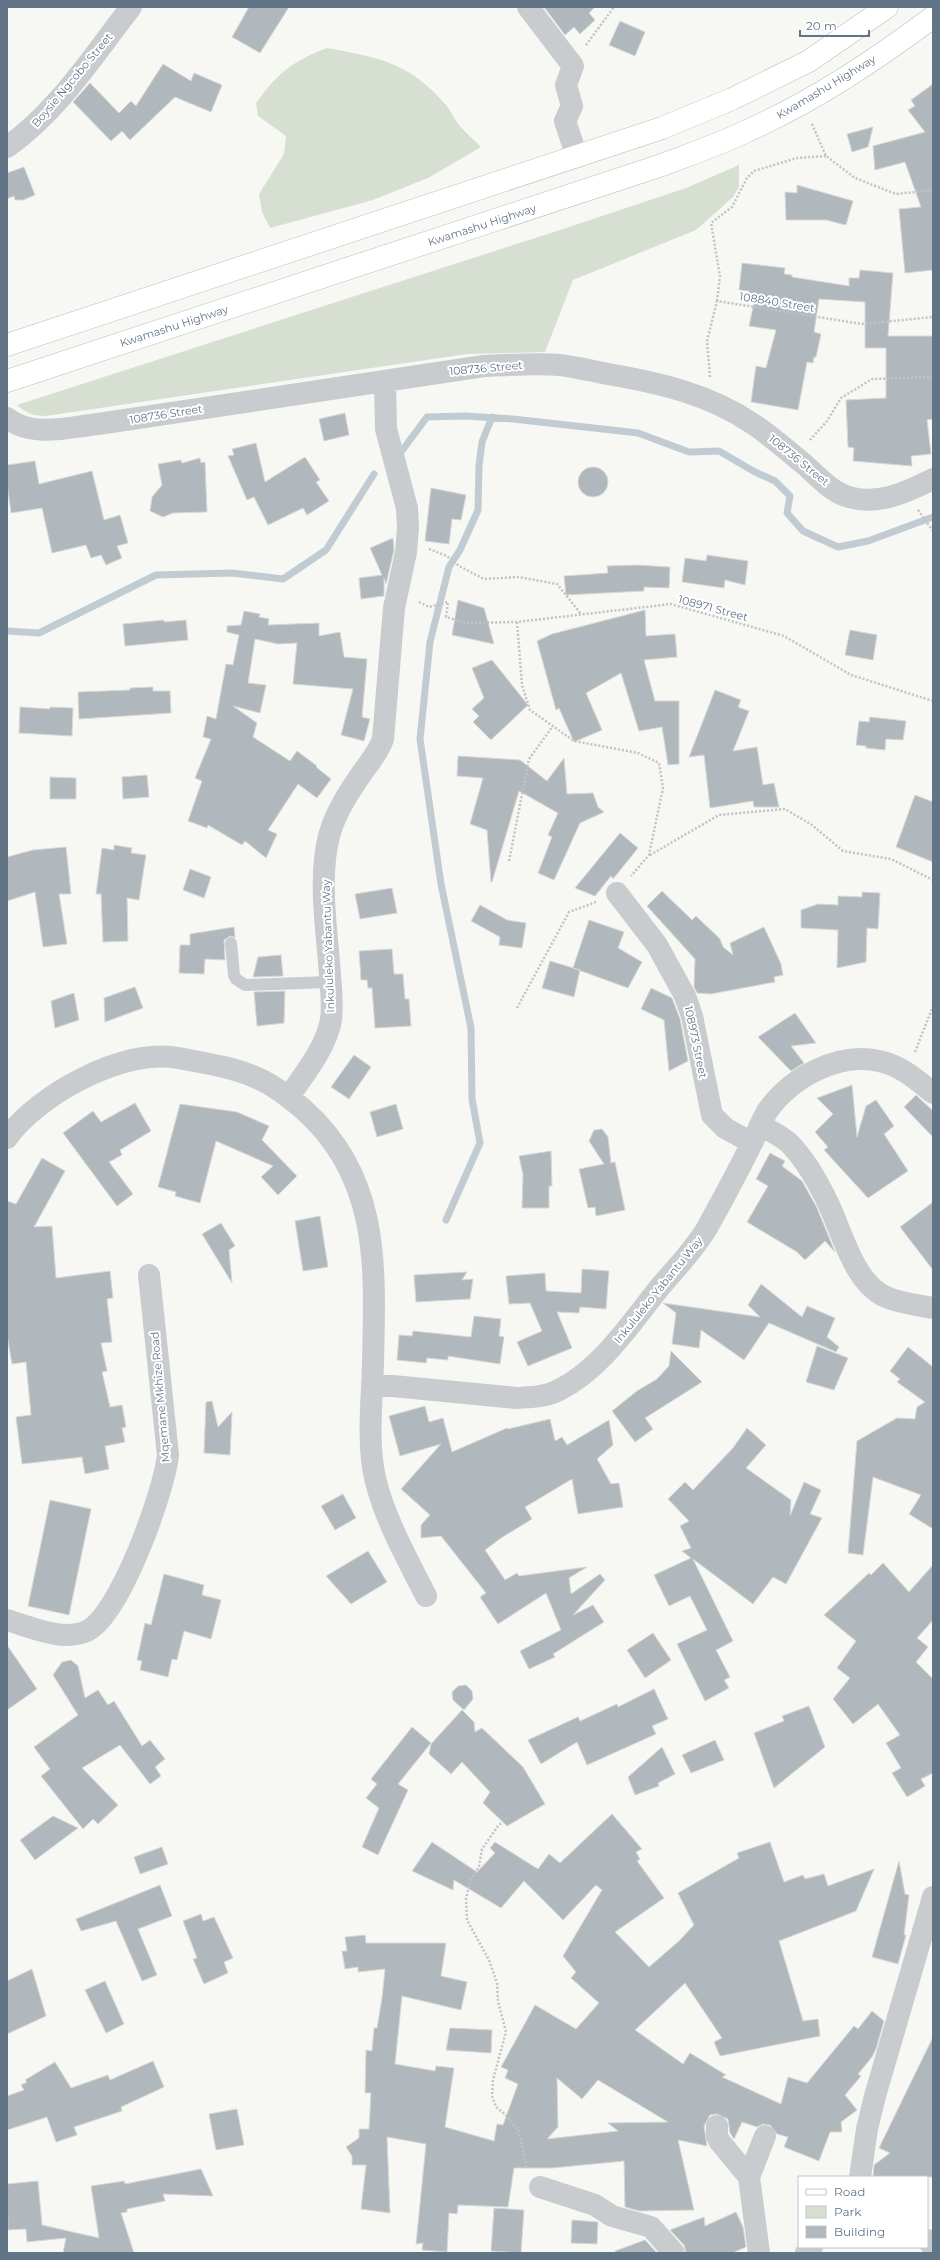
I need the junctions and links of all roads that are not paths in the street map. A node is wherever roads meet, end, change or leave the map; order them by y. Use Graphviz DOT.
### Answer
graph roads {
  1 [pos="131,7"];
  2 [pos="528,7"];
  3 [pos="887,7"];
  4 [pos="933,17"];
  5 [pos="7,147"];
  6 [pos="577,157"];
  7 [pos="7,345"];
  8 [pos="7,381"];
  9 [pos="385,381"];
  10 [pos="7,418"];
  11 [pos="933,479"];
  12 [pos="617,893"];
  13 [pos="231,943"];
  14 [pos="330,982"];
  15 [pos="933,1092"];
  16 [pos="289,1098"];
  17 [pos="756,1134"];
  18 [pos="7,1138"];
  19 [pos="149,1275"];
  20 [pos="933,1308"];
  21 [pos="372,1384"];
  22 [pos="426,1596"];
  23 [pos="7,1620"];
  24 [pos="933,1897"];
  25 [pos="717,2126"];
  26 [pos="764,2136"];
  27 [pos="860,2176"];
  28 [pos="749,2177"];
  29 [pos="540,2187"];
  30 [pos="674,2253"];
  31 [pos="759,2253"];
  1 -- 5 [label="street, Boysie Ngcobo Street"];
  2 -- 6 [label="street"];
  3 -- 6 [label="main road"];
  4 -- 8 [label="main road, Kwamashu Highway"];
  6 -- 7 [label="main road"];
  9 -- 10 [label="street, 108736 Street"];
  9 -- 11 [label="street, 108736 Street"];
  9 -- 14 [label="street, Inkululeko Yabantu Way"];
  12 -- 17 [label="street, 108973 Street"];
  13 -- 14 [label="lane"];
  14 -- 16 [label="street, Inkululeko Yabantu Way"];
  15 -- 17 [label="street, Inkululeko Yabantu Way"];
  16 -- 18 [label="street"];
  16 -- 21 [label="street"];
  17 -- 20 [label="street, 108973 Street"];
  17 -- 21 [label="street, Inkululeko Yabantu Way"];
  19 -- 23 [label="street, Mqemane Mkhize Road"];
  21 -- 22 [label="street"];
  24 -- 27 [label="street"];
  25 -- 28 [label="street"];
  26 -- 28 [label="street"];
  28 -- 31 [label="street"];
  29 -- 30 [label="street"];
}
